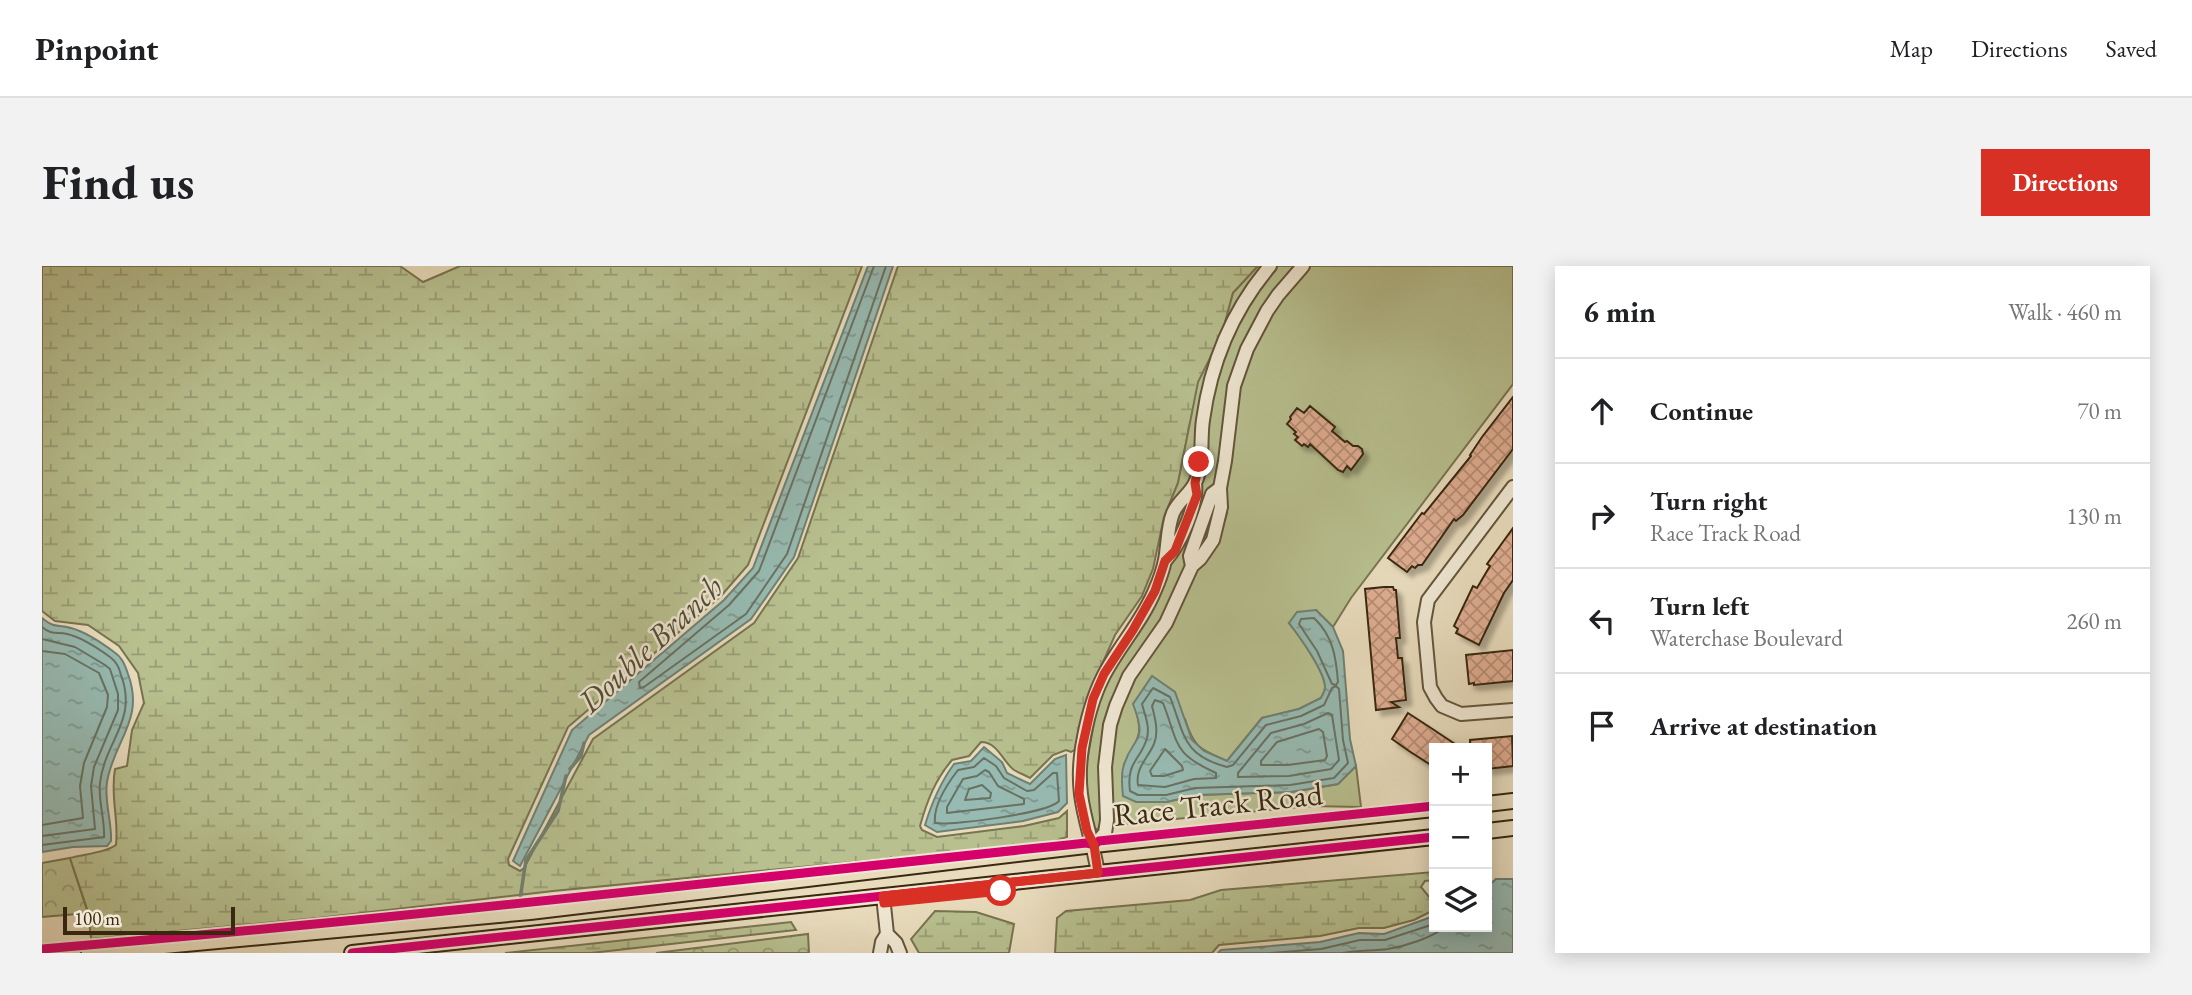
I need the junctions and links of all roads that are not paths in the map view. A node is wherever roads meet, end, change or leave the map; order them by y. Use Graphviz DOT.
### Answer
graph roads {
  1 [pos="1270,266"];
  2 [pos="1303,266"];
  3 [pos="1513,487"];
  4 [pos="1513,710"];
  5 [pos="1513,801"];
  6 [pos="1492,803"];
  7 [pos="1429,810"];
  8 [pos="1513,828"];
  9 [pos="1492,830"];
  10 [pos="1429,838"];
  11 [pos="1094,845"];
  12 [pos="1098,873"];
  13 [pos="883,896"];
  14 [pos="619,902"];
  15 [pos="621,925"];
  16 [pos="887,934"];
  17 [pos="203,948"];
  18 [pos="89,953"];
  19 [pos="352,953"];
  20 [pos="880,953"];
  21 [pos="900,953"];
  1 -- 11 [label="street"];
  2 -- 11 [label="street"];
  3 -- 4 [label="street"];
  5 -- 6 [label="main road"];
  7 -- 11 [label="main road, Race Track Road"];
  8 -- 9 [label="main road"];
  10 -- 12 [label="main road, Race Track Road"];
  11 -- 12 [label="street"];
  11 -- 14 [label="main road, Race Track Road"];
  12 -- 13 [label="main road, Race Track Road"];
  13 -- 15 [label="main road, Race Track Road"];
  13 -- 16 [label="street"];
  14 -- 15 [label="main road"];
  14 -- 17 [label="main road, Race Track Road"];
  15 -- 19 [label="main road, Race Track Road"];
  16 -- 20 [label="street"];
  16 -- 21 [label="street"];
  17 -- 18 [label="main road, Race Track Road"];
}
